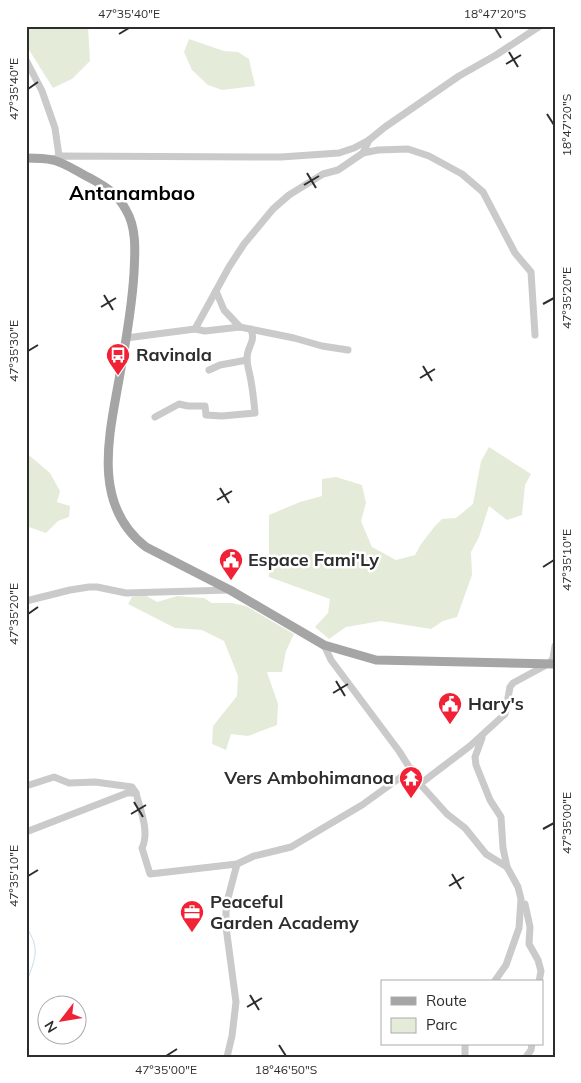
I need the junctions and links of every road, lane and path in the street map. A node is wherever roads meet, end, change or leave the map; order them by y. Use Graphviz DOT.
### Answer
graph roads {
  1 [pos="540,26"];
  2 [pos="26,60"];
  3 [pos="369,140"];
  4 [pos="363,153"];
  5 [pos="26,158"];
  6 [pos="56,158"];
  7 [pos="216,291"];
  8 [pos="240,327"];
  9 [pos="195,329"];
  10 [pos="252,329"];
  11 [pos="535,335"];
  12 [pos="126,338"];
  13 [pos="348,350"];
  14 [pos="246,360"];
  15 [pos="209,370"];
  16 [pos="155,417"];
  17 [pos="230,590"];
  18 [pos="26,601"];
  19 [pos="324,645"];
  20 [pos="555,646"];
  21 [pos="552,663"];
  22 [pos="484,733"];
  23 [pos="412,769"];
  24 [pos="420,784"];
  25 [pos="26,786"];
  26 [pos="136,793"];
  27 [pos="26,832"];
  28 [pos="237,864"];
  29 [pos="507,867"];
  30 [pos="525,904"];
  31 [pos="495,980"];
  32 [pos="539,980"];
  33 [pos="532,1046"];
  34 [pos="227,1057"];
  35 [pos="526,1057"];
  1 -- 3 [label="street"];
  2 -- 6 [label="street"];
  3 -- 4 [label="street"];
  3 -- 6 [label="street"];
  4 -- 7 [label="street"];
  4 -- 11 [label="street"];
  5 -- 6 [label="main road"];
  6 -- 12 [label="main road"];
  7 -- 8 [label="street"];
  7 -- 9 [label="street"];
  8 -- 9 [label="street"];
  8 -- 10 [label="street"];
  9 -- 12 [label="street"];
  10 -- 13 [label="street"];
  10 -- 14 [label="street"];
  12 -- 17 [label="main road"];
  14 -- 15 [label="street"];
  14 -- 16 [label="street"];
  17 -- 18 [label="street"];
  17 -- 19 [label="main road"];
  19 -- 21 [label="main road"];
  19 -- 23 [label="street"];
  20 -- 21 [label="street"];
  21 -- 22 [label="street"];
  22 -- 24 [label="street"];
  22 -- 29 [label="street"];
  23 -- 24 [label="street"];
  23 -- 28 [label="street"];
  24 -- 29 [label="street"];
  25 -- 26 [label="street"];
  26 -- 27 [label="street"];
  26 -- 28 [label="street"];
  28 -- 34 [label="street"];
  29 -- 31 [label="street"];
  30 -- 32 [label="street"];
  33 -- 35 [label="street"];
}
